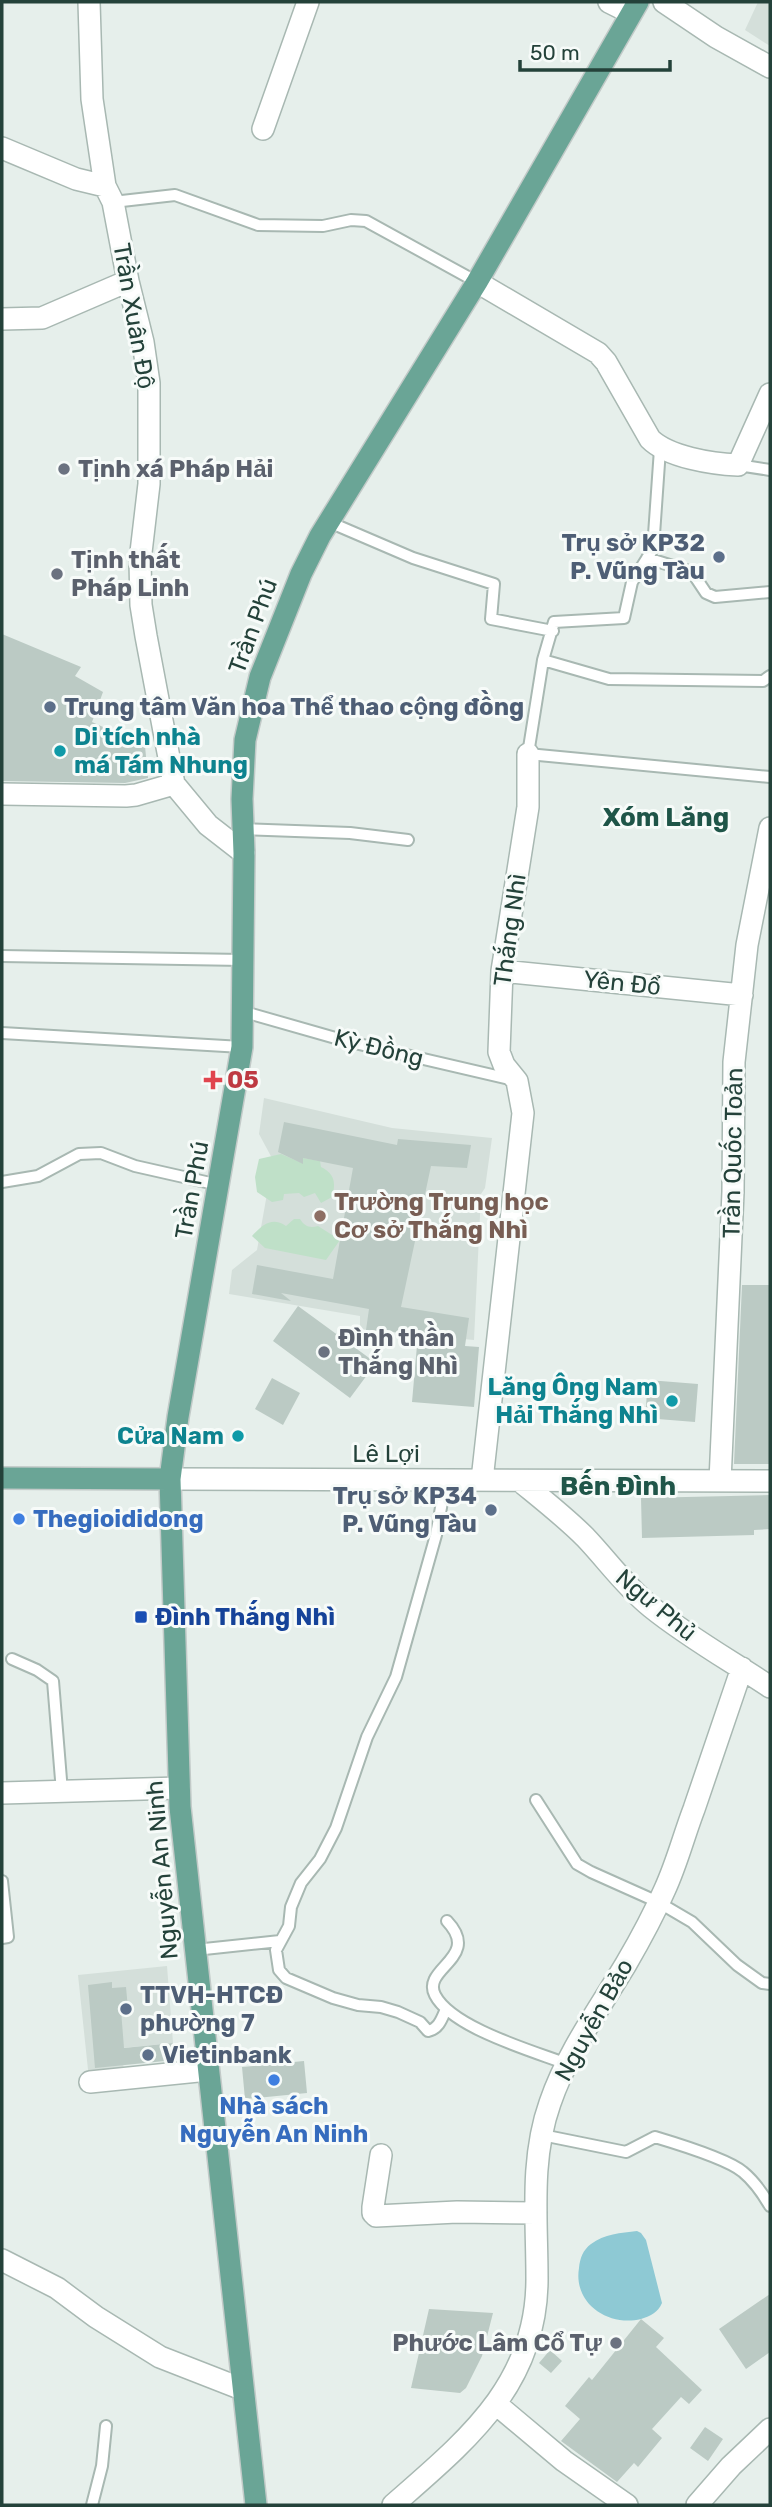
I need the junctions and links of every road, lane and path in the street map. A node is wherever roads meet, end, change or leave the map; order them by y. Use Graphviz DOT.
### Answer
graph roads {
  1 [pos="89,2"];
  2 [pos="308,2"];
  3 [pos="609,2"];
  4 [pos="664,2"];
  5 [pos="634,7"];
  6 [pos="770,67"];
  7 [pos="263,129"];
  8 [pos="2,148"];
  9 [pos="109,194"];
  10 [pos="128,281"];
  11 [pos="477,282"];
  12 [pos="2,319"];
  13 [pos="770,394"];
  14 [pos="660,449"];
  15 [pos="738,465"];
  16 [pos="770,470"];
  17 [pos="330,522"];
  18 [pos="647,558"];
  19 [pos="770,592"];
  20 [pos="552,631"];
  21 [pos="543,660"];
  22 [pos="770,676"];
  23 [pos="528,754"];
  24 [pos="770,778"];
  25 [pos="174,784"];
  26 [pos="2,794"];
  27 [pos="770,828"];
  28 [pos="243,829"];
  29 [pos="408,840"];
  30 [pos="244,853"];
  31 [pos="2,956"];
  32 [pos="243,960"];
  33 [pos="502,971"];
  34 [pos="742,995"];
  35 [pos="241,1011"];
  36 [pos="2,1033"];
  37 [pos="242,1047"];
  38 [pos="517,1081"];
  39 [pos="2,1182"];
  40 [pos="219,1185"];
  41 [pos="2,1478"];
  42 [pos="170,1479"];
  43 [pos="446,1480"];
  44 [pos="482,1480"];
  45 [pos="520,1481"];
  46 [pos="720,1481"];
  47 [pos="770,1481"];
  48 [pos="12,1659"];
  49 [pos="742,1668"];
  50 [pos="770,1687"];
  51 [pos="179,1788"];
  52 [pos="62,1792"];
  53 [pos="2,1793"];
  54 [pos="536,1800"];
  55 [pos="2,1881"];
  56 [pos="658,1902"];
  57 [pos="447,1920"];
  58 [pos="2,1938"];
  59 [pos="280,1941"];
  60 [pos="195,1950"];
  61 [pos="770,1984"];
  62 [pos="446,2009"];
  63 [pos="567,2064"];
  64 [pos="208,2070"];
  65 [pos="90,2082"];
  66 [pos="542,2135"];
  67 [pos="381,2155"];
  68 [pos="770,2206"];
  69 [pos="536,2213"];
  70 [pos="2,2260"];
  71 [pos="242,2389"];
  72 [pos="496,2404"];
  73 [pos="106,2426"];
  74 [pos="770,2429"];
  75 [pos="92,2505"];
  76 [pos="256,2505"];
  77 [pos="393,2505"];
  78 [pos="628,2505"];
  79 [pos="697,2505"];
  1 -- 9 [label="street, Trần Xuân Độ"];
  2 -- 7 [label="street"];
  3 -- 5 [label="street"];
  4 -- 6 [label="street"];
  5 -- 11 [label="main road, Trần Phú"];
  8 -- 9 [label="street"];
  9 -- 10 [label="street, Trần Xuân Độ"];
  9 -- 11 [label="lane"];
  10 -- 12 [label="street"];
  10 -- 25 [label="street, Trần Xuân Độ"];
  11 -- 14 [label="street"];
  11 -- 17 [label="main road, Trần Phú"];
  13 -- 15 [label="street"];
  14 -- 15 [label="street"];
  14 -- 18 [label="lane"];
  15 -- 16 [label="lane"];
  17 -- 20 [label="lane"];
  17 -- 28 [label="main road, Trần Phú"];
  18 -- 19 [label="lane"];
  18 -- 20 [label="lane"];
  20 -- 21 [label="lane, Thắng Nhì"];
  21 -- 22 [label="lane"];
  21 -- 23 [label="lane, Thắng Nhì"];
  23 -- 24 [label="lane"];
  23 -- 33 [label="street, Thắng Nhì"];
  25 -- 26 [label="street"];
  25 -- 30 [label="street, Trần Xuân Độ"];
  27 -- 34 [label="street, Trần Quốc Toản"];
  28 -- 29 [label="lane"];
  28 -- 30 [label="main road, Trần Phú"];
  30 -- 32 [label="main road, Trần Phú"];
  31 -- 32 [label="lane"];
  32 -- 35 [label="main road, Trần Phú"];
  33 -- 34 [label="street, Yên Đổ"];
  33 -- 38 [label="street, Thắng Nhì"];
  34 -- 46 [label="street, Trần Quốc Toản"];
  35 -- 37 [label="main road, Trần Phú"];
  35 -- 38 [label="lane, Kỳ Đồng"];
  36 -- 37 [label="lane"];
  37 -- 40 [label="main road, Trần Phú"];
  38 -- 44 [label="street, Thắng Nhì"];
  39 -- 40 [label="lane"];
  40 -- 42 [label="main road, Trần Phú"];
  41 -- 42 [label="main road, Lê Lợi"];
  42 -- 43 [label="street, Lê Lợi"];
  42 -- 51 [label="main road, Nguyễn An Ninh"];
  43 -- 44 [label="street, Lê Lợi"];
  43 -- 59 [label="lane"];
  44 -- 45 [label="street, Lê Lợi"];
  45 -- 46 [label="street, Lê Lợi"];
  45 -- 49 [label="street, Ngư Phủ"];
  46 -- 47 [label="street, Lê Lợi"];
  48 -- 52 [label="lane"];
  49 -- 50 [label="street, Ngư Phủ"];
  49 -- 56 [label="street, Nguyễn Bảo"];
  51 -- 52 [label="street"];
  51 -- 60 [label="main road, Nguyễn An Ninh"];
  52 -- 53 [label="street"];
  54 -- 56 [label="lane"];
  55 -- 58 [label="lane"];
  56 -- 61 [label="lane"];
  56 -- 63 [label="street, Nguyễn Bảo"];
  57 -- 62 [label="lane"];
  59 -- 60 [label="lane"];
  59 -- 62 [label="lane"];
  60 -- 64 [label="main road, Nguyễn An Ninh"];
  62 -- 63 [label="lane"];
  63 -- 66 [label="street, Nguyễn Bảo"];
  64 -- 65 [label="street"];
  64 -- 71 [label="main road, Nguyễn An Ninh"];
  66 -- 68 [label="lane"];
  66 -- 69 [label="street, Nguyễn Bảo"];
  67 -- 69 [label="street"];
  69 -- 72 [label="street, Nguyễn Bảo"];
  70 -- 71 [label="street"];
  71 -- 76 [label="main road, Nguyễn An Ninh"];
  72 -- 77 [label="street, Nguyễn Bảo"];
  72 -- 78 [label="street"];
  73 -- 75 [label="lane"];
  74 -- 79 [label="street"];
}
